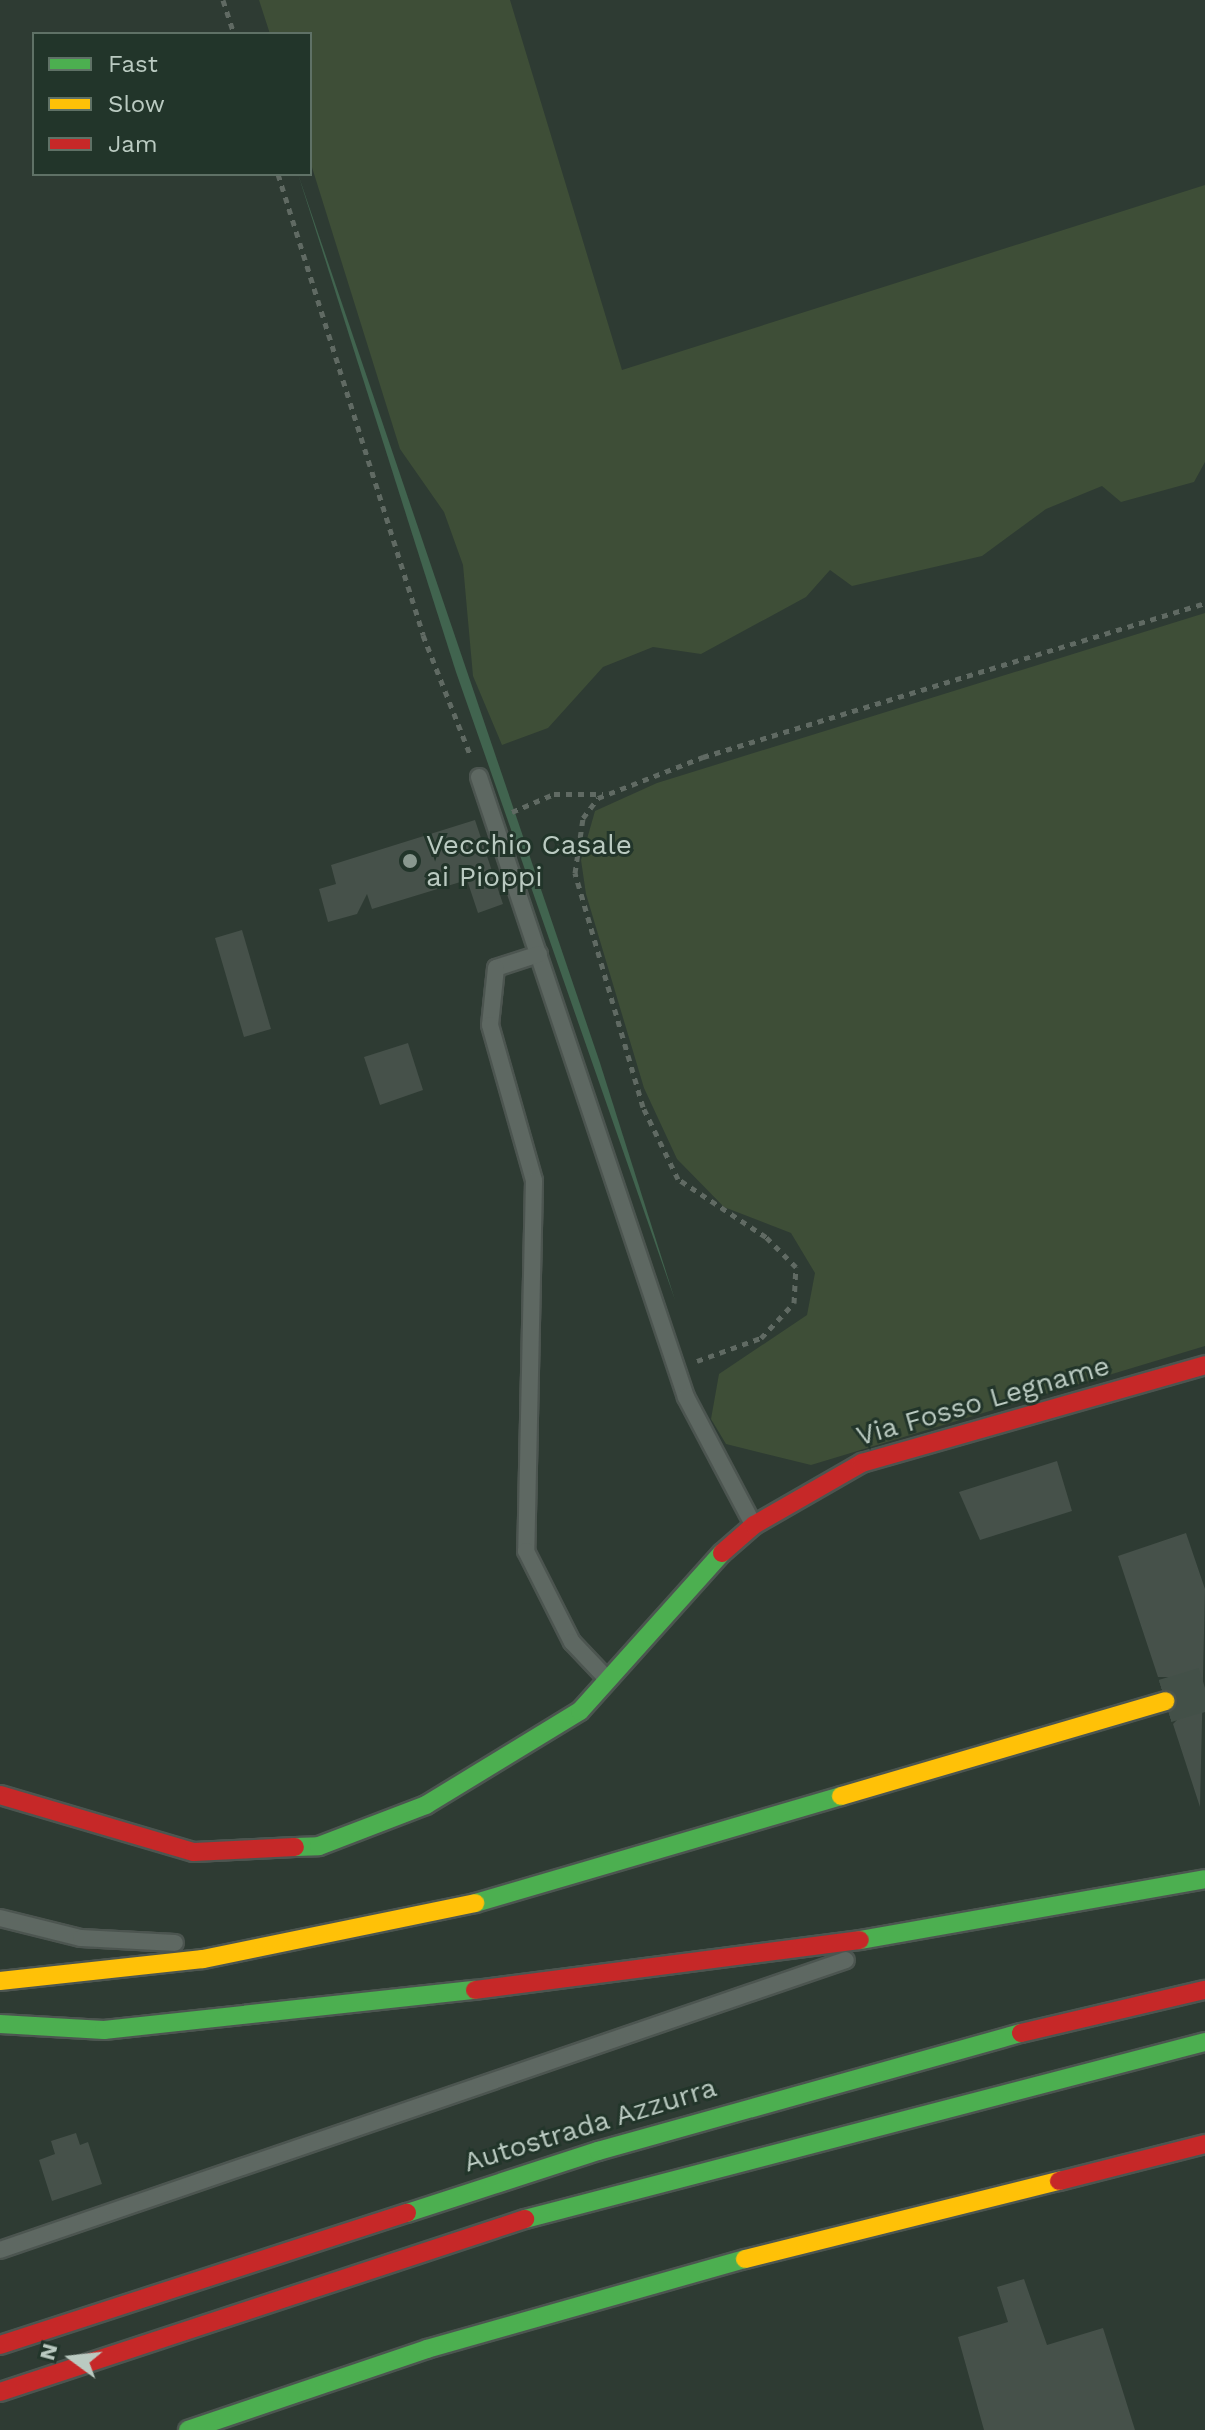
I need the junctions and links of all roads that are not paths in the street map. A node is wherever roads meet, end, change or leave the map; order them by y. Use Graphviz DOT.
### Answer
graph roads {
  1 [pos="479,777"];
  2 [pos="539,954"];
  3 [pos="1205,1365"];
  4 [pos="754,1525"];
  5 [pos="609,1681"];
  6 [pos="1165,1701"];
  7 [pos="0,1795"];
  8 [pos="1205,1879"];
  9 [pos="0,1918"];
  10 [pos="929,1931"];
  11 [pos="281,1946"];
  12 [pos="1205,1974"];
  13 [pos="0,1981"];
  14 [pos="1205,1990"];
  15 [pos="0,2024"];
  16 [pos="1205,2042"];
  17 [pos="946,2051"];
  18 [pos="1205,2144"];
  19 [pos="0,2250"];
  20 [pos="0,2345"];
  21 [pos="0,2392"];
  22 [pos="188,2430"];
  1 -- 2 [label="lane"];
  2 -- 4 [label="lane"];
  2 -- 5 [label="lane"];
  3 -- 4 [label="main road, Via Fosso Legname"];
  4 -- 5 [label="main road, Via Fosso Legname"];
  5 -- 7 [label="main road, Via Fosso Legname"];
  6 -- 11 [label="main road"];
  8 -- 10 [label="main road"];
  9 -- 11 [label="lane"];
  10 -- 15 [label="main road"];
  10 -- 19 [label="lane"];
  11 -- 13 [label="main road"];
  12 -- 17 [label="main road"];
  14 -- 17 [label="main road, Autostrada Azzurra"];
  16 -- 21 [label="main road"];
  17 -- 20 [label="main road, Autostrada Azzurra"];
  18 -- 22 [label="main road"];
}
